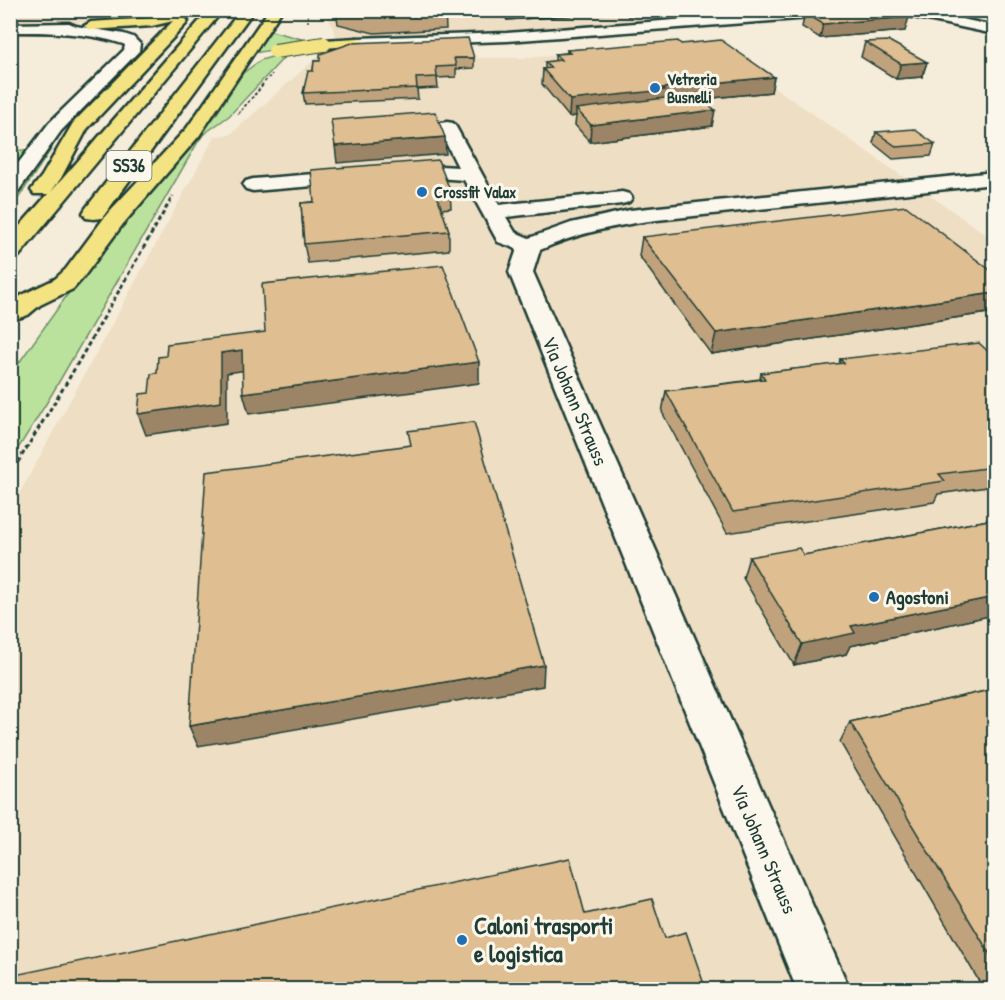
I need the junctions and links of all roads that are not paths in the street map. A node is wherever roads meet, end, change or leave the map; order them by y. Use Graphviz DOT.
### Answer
graph roads {
  1 [pos="217,10"];
  2 [pos="248,10"];
  3 [pos="822,10"];
  4 [pos="863,10"];
  5 [pos="899,10"];
  6 [pos="923,10"];
  7 [pos="189,12"];
  8 [pos="807,15"];
  9 [pos="945,18"];
  10 [pos="279,23"];
  11 [pos="91,26"];
  12 [pos="48,27"];
  13 [pos="10,28"];
  14 [pos="994,30"];
  15 [pos="325,42"];
  16 [pos="357,42"];
  17 [pos="154,49"];
  18 [pos="236,70"];
  19 [pos="447,128"];
  20 [pos="467,165"];
  21 [pos="328,168"];
  22 [pos="994,177"];
  23 [pos="253,185"];
  24 [pos="908,186"];
  25 [pos="10,189"];
  26 [pos="493,213"];
  27 [pos="84,226"];
  28 [pos="10,228"];
  29 [pos="530,246"];
  30 [pos="10,252"];
  31 [pos="48,273"];
  32 [pos="15,316"];
  33 [pos="824,990"];
  1 -- 30 [label="highway, SS36"];
  2 -- 27 [label="highway, SS36"];
  3 -- 8 [label="street"];
  4 -- 8 [label="street"];
  5 -- 9 [label="street"];
  6 -- 9 [label="street"];
  7 -- 11 [label="highway"];
  7 -- 17 [label="highway"];
  8 -- 16 [label="street"];
  9 -- 14 [label="street"];
  10 -- 15 [label="highway"];
  10 -- 18 [label="highway"];
  11 -- 12 [label="street"];
  11 -- 17 [label="highway"];
  12 -- 13 [label="street"];
  12 -- 25 [label="street"];
  15 -- 16 [label="highway"];
  15 -- 18 [label="highway, bridge"];
  17 -- 28 [label="highway"];
  18 -- 32 [label="highway"];
  19 -- 20 [label="street"];
  20 -- 21 [label="street"];
  20 -- 23 [label="street"];
  20 -- 26 [label="street"];
  22 -- 24 [label="street"];
  24 -- 26 [label="street"];
  24 -- 29 [label="street"];
  26 -- 29 [label="street"];
  29 -- 33 [label="street, Via Johann Strauss"];
  31 -- 32 [label="highway"];
}
